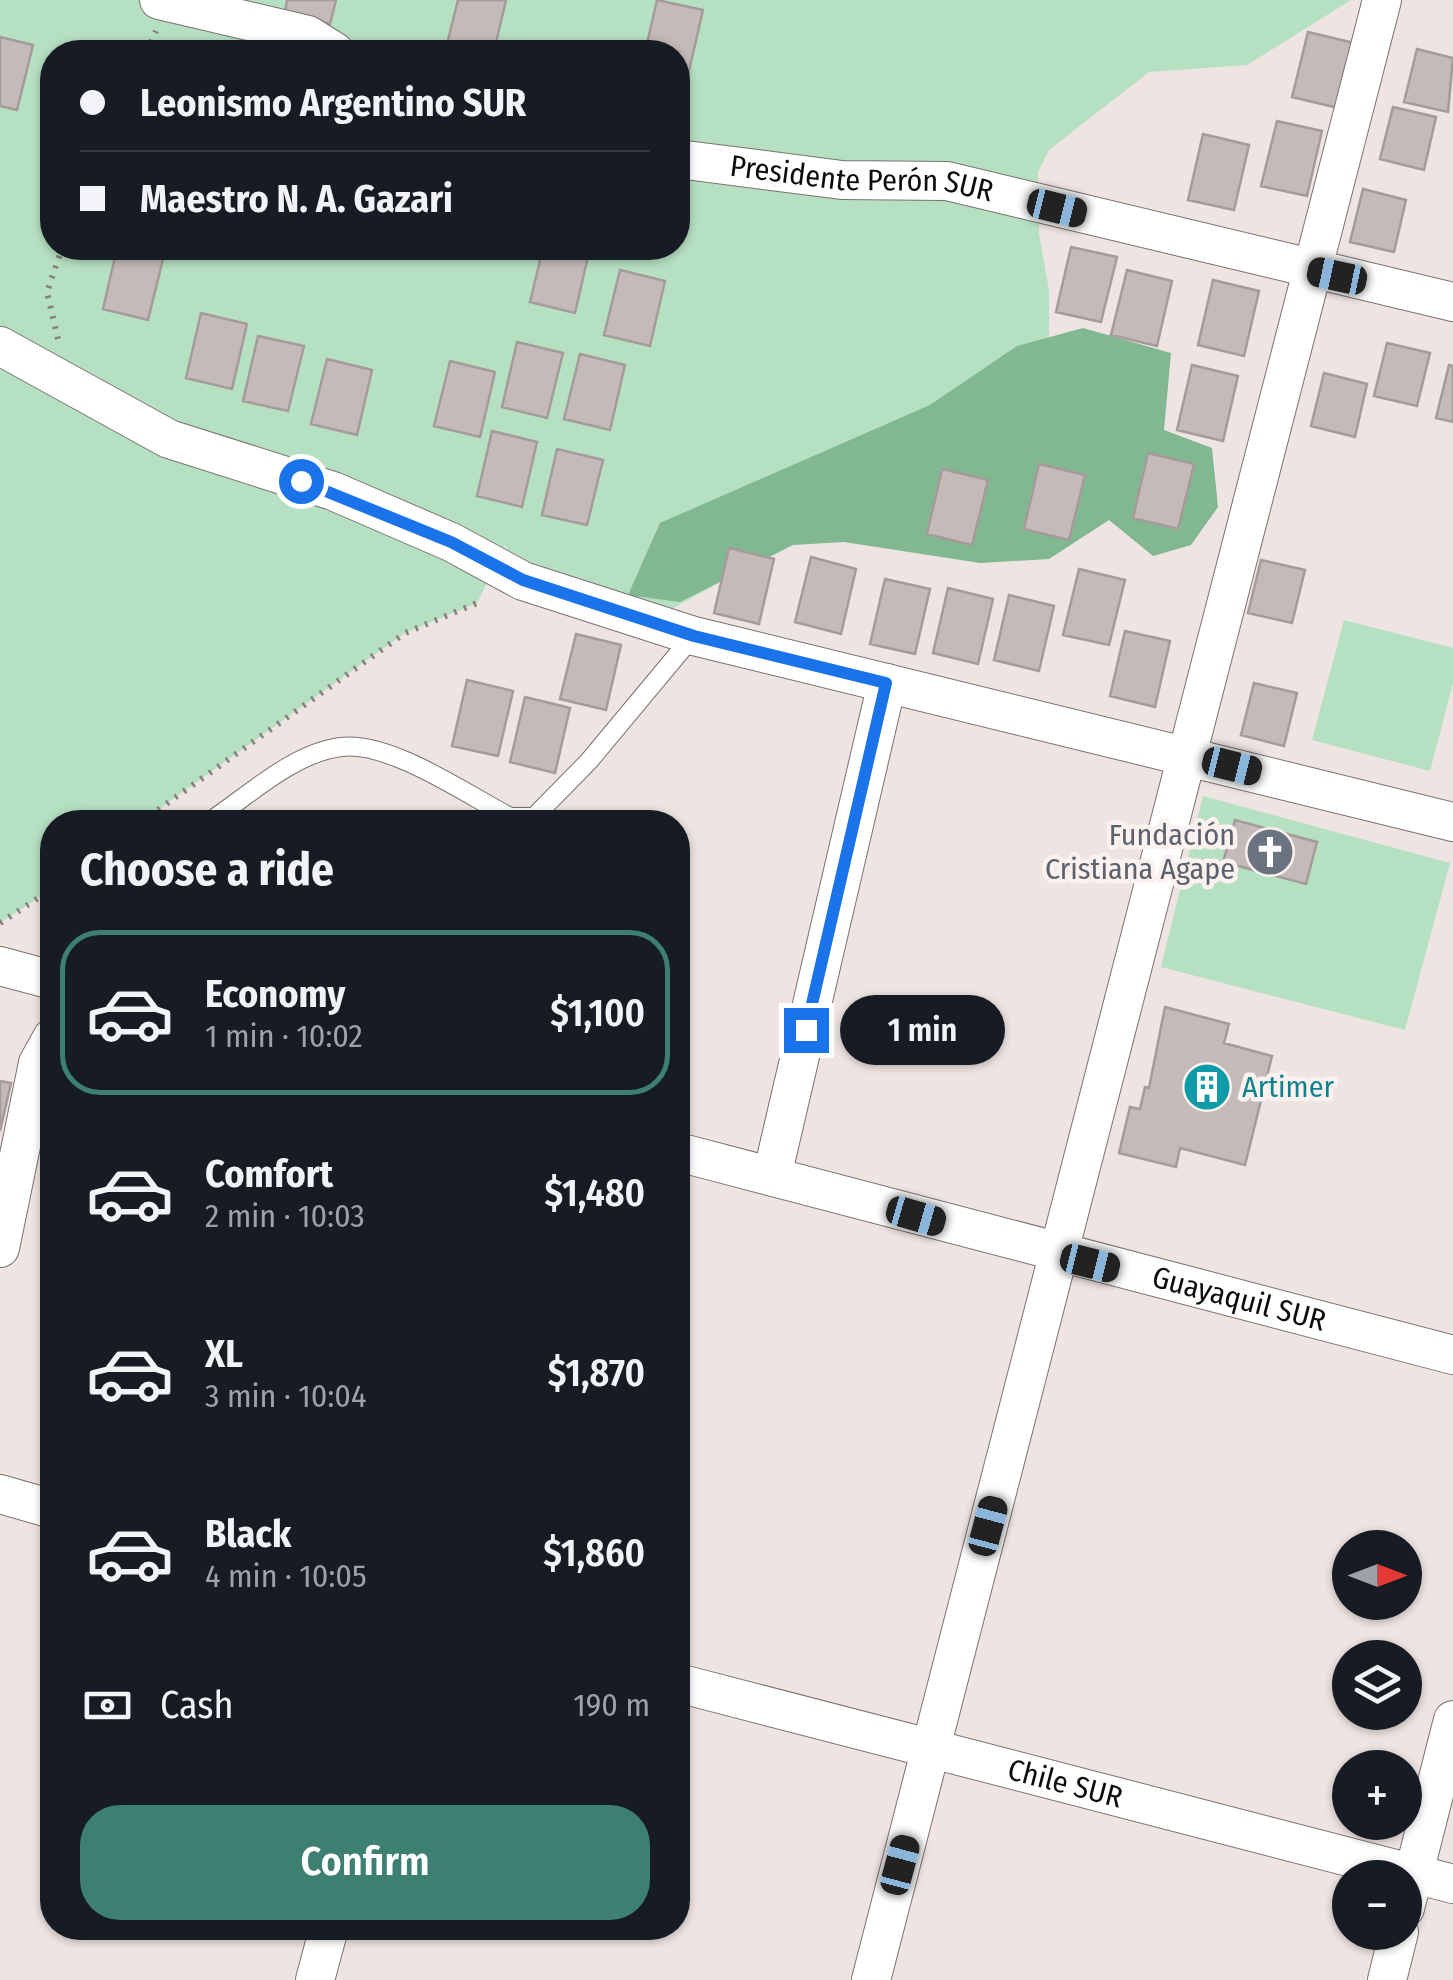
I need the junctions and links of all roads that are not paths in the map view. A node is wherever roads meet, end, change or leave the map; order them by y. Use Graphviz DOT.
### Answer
graph roads {
  1 [pos="158,0"];
  2 [pos="1382,0"];
  3 [pos="317,40"];
  4 [pos="690,161"];
  5 [pos="1316,271"];
  6 [pos="1453,302"];
  7 [pos="0,346"];
  8 [pos="694,636"];
  9 [pos="886,683"];
  10 [pos="1190,755"];
  11 [pos="226,810"];
  12 [pos="496,810"];
  13 [pos="541,810"];
  14 [pos="1453,822"];
  15 [pos="0,966"];
  16 [pos="40,977"];
  17 [pos="40,1067"];
  18 [pos="690,1155"];
  19 [pos="772,1176"];
  20 [pos="0,1248"];
  21 [pos="1060,1255"];
  22 [pos="1453,1355"];
  23 [pos="0,1494"];
  24 [pos="40,1506"];
  25 [pos="690,1685"];
  26 [pos="1453,1720"];
  27 [pos="930,1749"];
  28 [pos="1417,1860"];
  29 [pos="1332,1868"];
  30 [pos="1453,1884"];
  31 [pos="1422,1889"];
  32 [pos="326,1940"];
  33 [pos="1394,1950"];
  34 [pos="316,1980"];
  35 [pos="870,1980"];
  36 [pos="1386,1980"];
  1 -- 3 [label="street"];
  2 -- 5 [label="street"];
  4 -- 5 [label="street, Presidente Perón SUR"];
  5 -- 6 [label="street, Presidente Perón SUR"];
  5 -- 10 [label="street"];
  7 -- 8 [label="street"];
  8 -- 9 [label="street"];
  8 -- 13 [label="lane"];
  9 -- 10 [label="street"];
  9 -- 19 [label="street"];
  10 -- 14 [label="street"];
  10 -- 21 [label="street"];
  11 -- 12 [label="lane"];
  15 -- 16 [label="street"];
  17 -- 20 [label="street"];
  18 -- 19 [label="street, Guayaquil SUR"];
  19 -- 21 [label="street, Guayaquil SUR"];
  21 -- 22 [label="street, Guayaquil SUR"];
  21 -- 27 [label="street"];
  23 -- 24 [label="street"];
  25 -- 27 [label="street, Chile SUR"];
  26 -- 28 [label="street"];
  27 -- 29 [label="street, Chile SUR"];
  27 -- 35 [label="street"];
  30 -- 31 [label="street, Chile SUR"];
  32 -- 34 [label="street"];
  33 -- 36 [label="street"];
}
